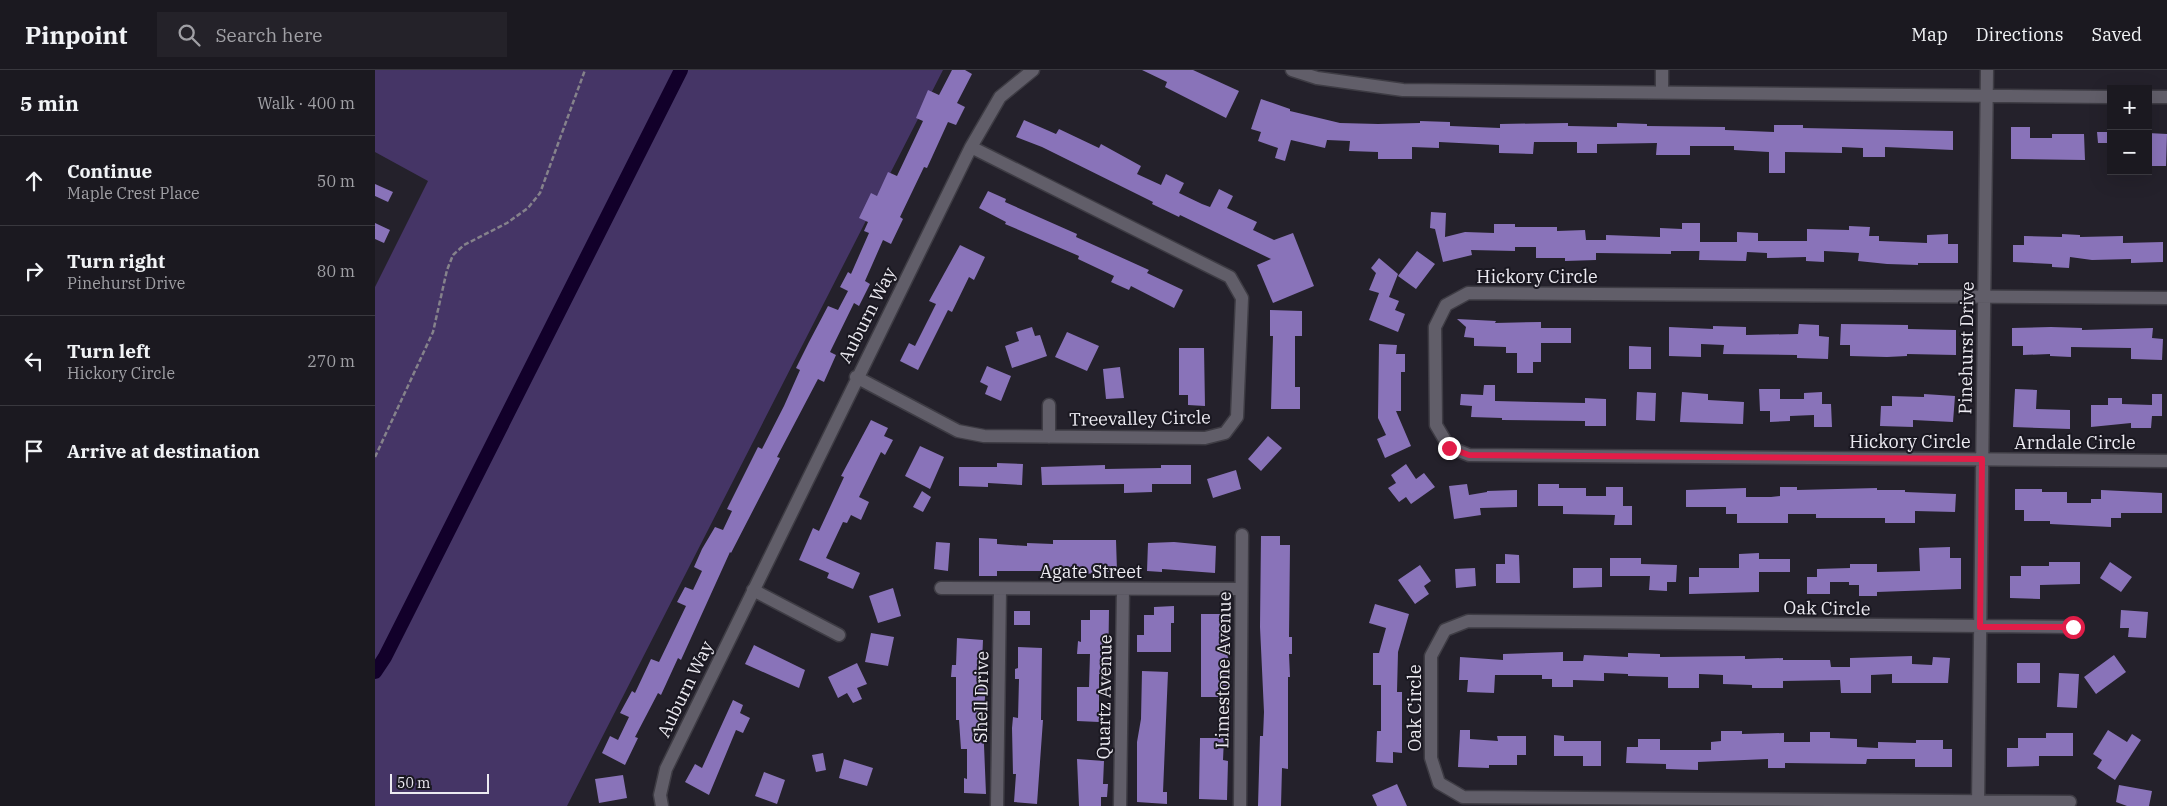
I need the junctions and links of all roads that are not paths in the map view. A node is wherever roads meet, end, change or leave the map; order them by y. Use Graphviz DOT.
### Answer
graph roads {
  1 [pos="1033,70"];
  2 [pos="1292,70"];
  3 [pos="1662,70"];
  4 [pos="1987,70"];
  5 [pos="1661,92"];
  6 [pos="1987,95"];
  7 [pos="2107,97"];
  8 [pos="2152,97"];
  9 [pos="2167,97"];
  10 [pos="971,147"];
  11 [pos="1984,296"];
  12 [pos="2167,298"];
  13 [pos="856,377"];
  14 [pos="1049,405"];
  15 [pos="1049,436"];
  16 [pos="1982,459"];
  17 [pos="2167,460"];
  18 [pos="1242,535"];
  19 [pos="941,588"];
  20 [pos="1000,588"];
  21 [pos="1123,589"];
  22 [pos="1241,589"];
  23 [pos="753,590"];
  24 [pos="1980,627"];
  25 [pos="2073,627"];
  26 [pos="839,635"];
  27 [pos="2070,802"];
  28 [pos="1978,804"];
  29 [pos="662,806"];
  30 [pos="997,806"];
  31 [pos="1120,806"];
  32 [pos="1240,806"];
  1 -- 10 [label="street, Auburn Way"];
  2 -- 5 [label="street"];
  3 -- 5 [label="street"];
  4 -- 6 [label="street, Pinehurst Drive"];
  5 -- 6 [label="street"];
  6 -- 7 [label="street"];
  6 -- 11 [label="street, Pinehurst Drive"];
  8 -- 9 [label="street"];
  10 -- 13 [label="street, Auburn Way"];
  10 -- 15 [label="street, Treevalley Circle"];
  11 -- 12 [label="street"];
  11 -- 16 [label="street, Pinehurst Drive"];
  11 -- 16 [label="street, Hickory Circle"];
  13 -- 15 [label="street, Treevalley Circle"];
  13 -- 23 [label="street, Auburn Way"];
  14 -- 15 [label="street"];
  16 -- 17 [label="street, Arndale Circle"];
  16 -- 24 [label="street, Pinehurst Drive"];
  18 -- 22 [label="street, Limestone Avenue"];
  19 -- 20 [label="street, Agate Street"];
  20 -- 21 [label="street, Agate Street"];
  20 -- 30 [label="street, Shell Drive"];
  21 -- 22 [label="street, Agate Street"];
  21 -- 31 [label="street, Quartz Avenue"];
  22 -- 32 [label="street, Limestone Avenue"];
  23 -- 26 [label="street"];
  23 -- 29 [label="street, Auburn Way"];
  24 -- 25 [label="street, Oak Circle"];
  24 -- 28 [label="street, Pinehurst Drive"];
  24 -- 28 [label="street, Oak Circle"];
  27 -- 28 [label="street, Oak Circle"];
}
